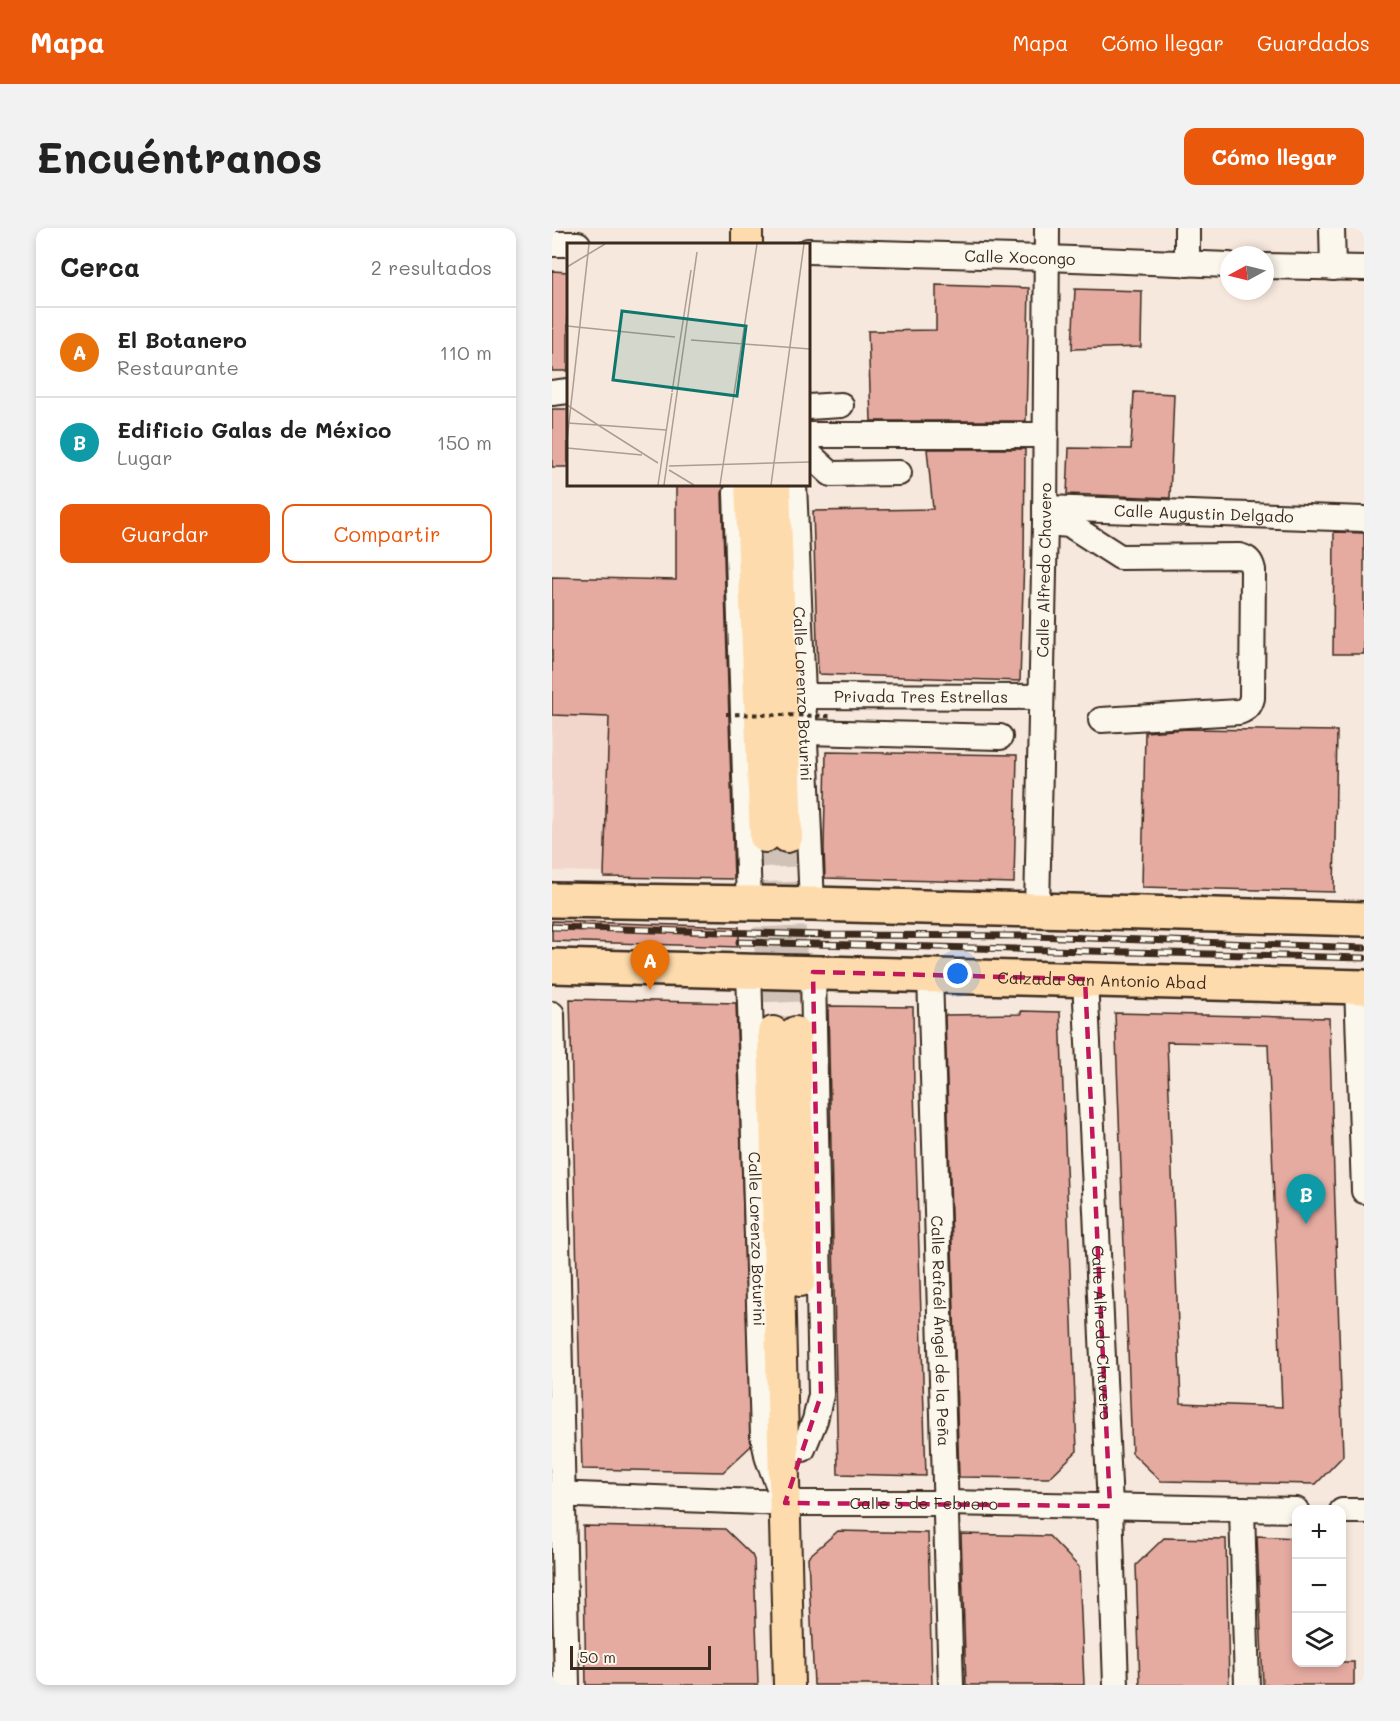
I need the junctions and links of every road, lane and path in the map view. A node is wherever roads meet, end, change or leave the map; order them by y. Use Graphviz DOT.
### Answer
graph roads {
  1 [pos="1047,228"];
  2 [pos="1186,228"];
  3 [pos="1332,228"];
  4 [pos="810,251"];
  5 [pos="1047,258"];
  6 [pos="1187,264"];
  7 [pos="1220,265"];
  8 [pos="1274,266"];
  9 [pos="1333,268"];
  10 [pos="1364,268"];
  11 [pos="567,391"];
  12 [pos="552,393"];
  13 [pos="841,405"];
  14 [pos="810,406"];
  15 [pos="810,435"];
  16 [pos="1046,435"];
  17 [pos="810,455"];
  18 [pos="899,473"];
  19 [pos="736,486"];
  20 [pos="750,486"];
  21 [pos="775,486"];
  22 [pos="794,486"];
  23 [pos="1045,515"];
  24 [pos="1364,519"];
  25 [pos="803,696"];
  26 [pos="1041,697"];
  27 [pos="726,714"];
  28 [pos="831,716"];
  29 [pos="1101,720"];
  30 [pos="805,732"];
  31 [pos="1000,737"];
  32 [pos="552,900"];
  33 [pos="749,903"];
  34 [pos="812,904"];
  35 [pos="1037,910"];
  36 [pos="1364,919"];
  37 [pos="552,966"];
  38 [pos="749,971"];
  39 [pos="813,972"];
  40 [pos="930,975"];
  41 [pos="1085,979"];
  42 [pos="1360,986"];
  43 [pos="552,1014"];
  44 [pos="1364,1191"];
  45 [pos="803,1449"];
  46 [pos="558,1494"];
  47 [pos="785,1503"];
  48 [pos="945,1503"];
  49 [pos="1110,1506"];
  50 [pos="1242,1509"];
  51 [pos="1292,1510"];
  52 [pos="1346,1511"];
  53 [pos="1364,1511"];
  54 [pos="567,1685"];
  55 [pos="789,1685"];
  56 [pos="951,1685"];
  57 [pos="1116,1685"];
  58 [pos="1247,1685"];
  1 -- 5 [label="street, Calle Alfredo Chavero"];
  2 -- 6 [label="street"];
  3 -- 9 [label="street"];
  4 -- 5 [label="street, Calle Xocongo"];
  5 -- 6 [label="street, Calle Xocongo"];
  5 -- 16 [label="street, Calle Alfredo Chavero"];
  6 -- 7 [label="street, Calle Xocongo"];
  8 -- 9 [label="street"];
  9 -- 10 [label="street"];
  11 -- 12 [label="street"];
  13 -- 14 [label="street"];
  15 -- 16 [label="street"];
  16 -- 23 [label="street, Calle Alfredo Chavero"];
  17 -- 18 [label="street"];
  19 -- 33 [label="street"];
  20 -- 21 [label="main road, Calle Lorenzo Boturini"];
  22 -- 25 [label="street, Calle Lorenzo Boturini"];
  23 -- 24 [label="street, Calle Augustin Delgado"];
  23 -- 26 [label="street, Calle Alfredo Chavero"];
  23 -- 29 [label="street"];
  25 -- 26 [label="street, Privada Tres Estrellas"];
  25 -- 30 [label="street, Calle Lorenzo Boturini"];
  26 -- 35 [label="street, Calle Alfredo Chavero"];
  27 -- 28 [label="path, bridge"];
  30 -- 31 [label="street"];
  30 -- 34 [label="street, Calle Lorenzo Boturini"];
  32 -- 33 [label="highway"];
  33 -- 34 [label="highway"];
  34 -- 35 [label="highway"];
  35 -- 36 [label="highway"];
  37 -- 38 [label="highway, Calzada San Antonio Abad"];
  38 -- 39 [label="highway, Calzada San Antonio Abad"];
  38 -- 47 [label="street, Calle Lorenzo Boturini"];
  39 -- 40 [label="highway, Calzada San Antonio Abad"];
  39 -- 45 [label="street, Calle Lorenzo Boturini"];
  40 -- 41 [label="highway, Calzada San Antonio Abad"];
  40 -- 48 [label="street, Calle Rafaél Ángel de la Peña"];
  41 -- 42 [label="highway, Calzada San Antonio Abad"];
  41 -- 49 [label="street, Calle Alfredo Chavero"];
  42 -- 44 [label="street"];
  43 -- 46 [label="street"];
  45 -- 47 [label="main road, Calle Lorenzo Boturini"];
  45 -- 47 [label="main road, Calle Lorenzo Boturini"];
  46 -- 47 [label="street, Calle 5 de Febrero"];
  46 -- 54 [label="street"];
  47 -- 48 [label="street, Calle 5 de Febrero"];
  47 -- 55 [label="main road, Calle Lorenzo Boturini"];
  48 -- 49 [label="street, Calle 5 de Febrero"];
  48 -- 56 [label="street, Calle Rafaél Ángel de la Peña"];
  49 -- 50 [label="street, Calle 5 de Febrero"];
  49 -- 57 [label="street, Calle Alfredo Chavero"];
  50 -- 51 [label="street, Calle 5 de Febrero"];
  50 -- 58 [label="street"];
  52 -- 53 [label="street"];
}
